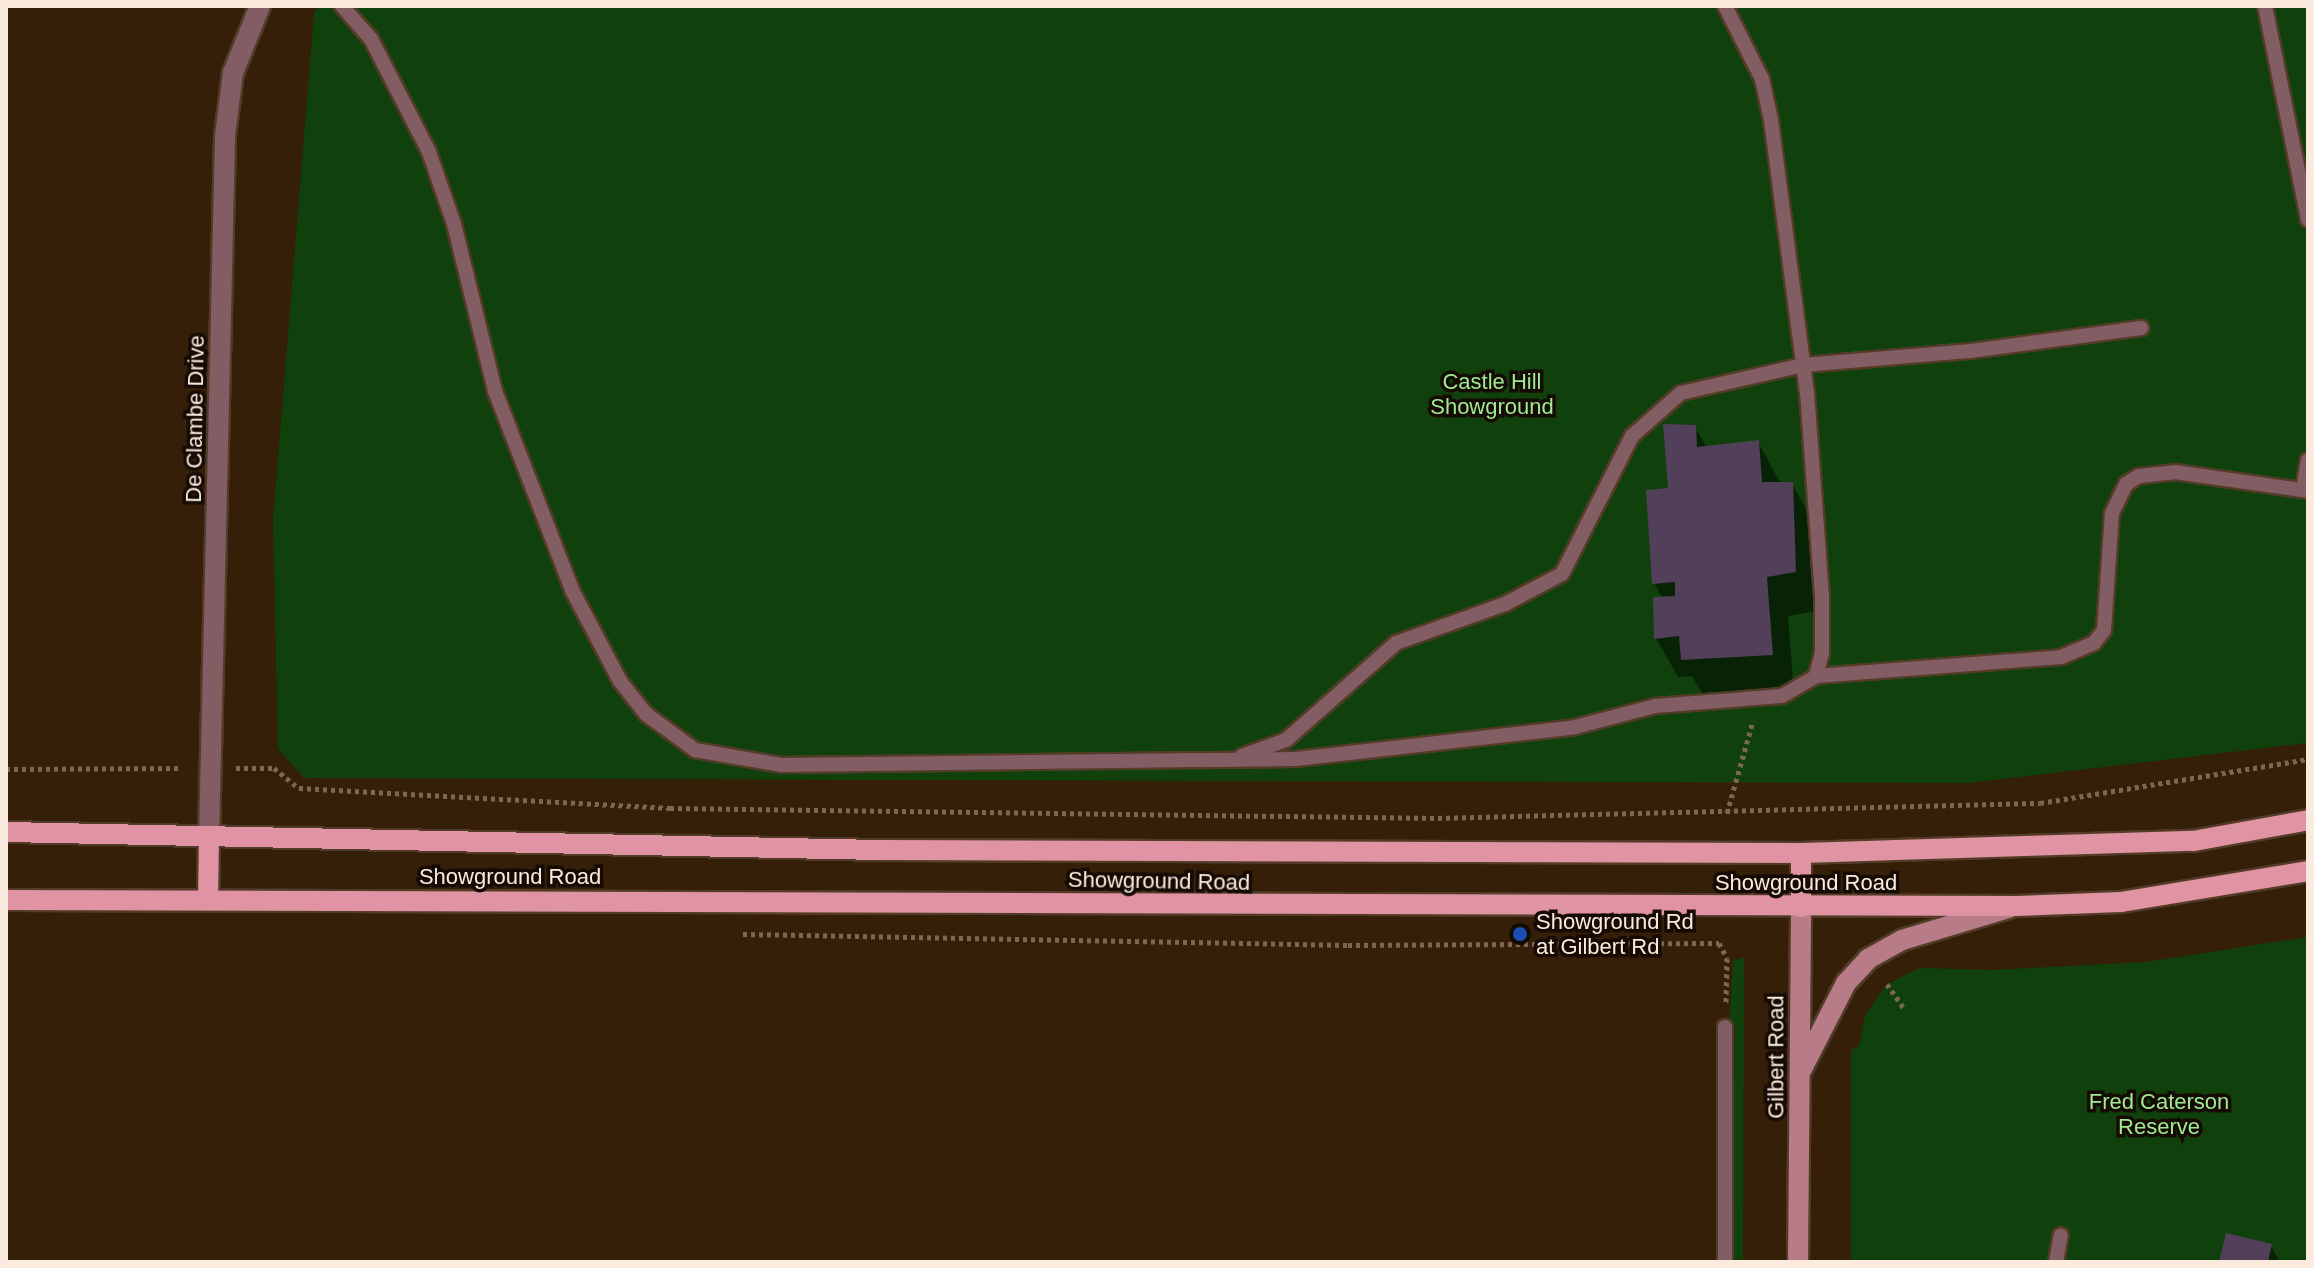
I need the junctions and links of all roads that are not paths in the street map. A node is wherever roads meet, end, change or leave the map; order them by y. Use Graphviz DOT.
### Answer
graph roads {
  1 [pos="342,6"];
  2 [pos="1725,6"];
  3 [pos="2265,6"];
  4 [pos="252,9"];
  5 [pos="2308,220"];
  6 [pos="2141,328"];
  7 [pos="1803,365"];
  8 [pos="2308,460"];
  9 [pos="2305,491"];
  10 [pos="1816,676"];
  11 [pos="1229,760"];
  12 [pos="2308,820"];
  13 [pos="6,832"];
  14 [pos="209,838"];
  15 [pos="1801,853"];
  16 [pos="2308,871"];
  17 [pos="6,900"];
  18 [pos="208,900"];
  19 [pos="2017,906"];
  20 [pos="1801,907"];
  21 [pos="1725,1027"];
  22 [pos="1800,1073"];
  23 [pos="2061,1235"];
  24 [pos="1725,1262"];
  25 [pos="1798,1262"];
  26 [pos="2056,1262"];
  1 -- 11 [label="lane"];
  2 -- 7 [label="lane"];
  3 -- 5 [label="lane"];
  4 -- 14 [label="street, De Clambe Drive"];
  6 -- 7 [label="lane"];
  7 -- 10 [label="lane"];
  7 -- 11 [label="lane"];
  8 -- 9 [label="lane"];
  9 -- 10 [label="lane"];
  10 -- 11 [label="lane"];
  12 -- 15 [label="main road, Showground Road"];
  13 -- 14 [label="main road, Showground Road"];
  14 -- 15 [label="main road, Showground Road"];
  14 -- 18 [label="main road"];
  15 -- 20 [label="main road, Gilbert Road"];
  16 -- 19 [label="main road, Showground Road"];
  17 -- 18 [label="main road, Showground Road"];
  18 -- 20 [label="main road, Showground Road"];
  19 -- 20 [label="main road, Showground Road"];
  19 -- 22 [label="main road"];
  20 -- 22 [label="main road, Gilbert Road"];
  21 -- 24 [label="lane"];
  22 -- 25 [label="main road, Gilbert Road"];
  23 -- 26 [label="lane"];
}
